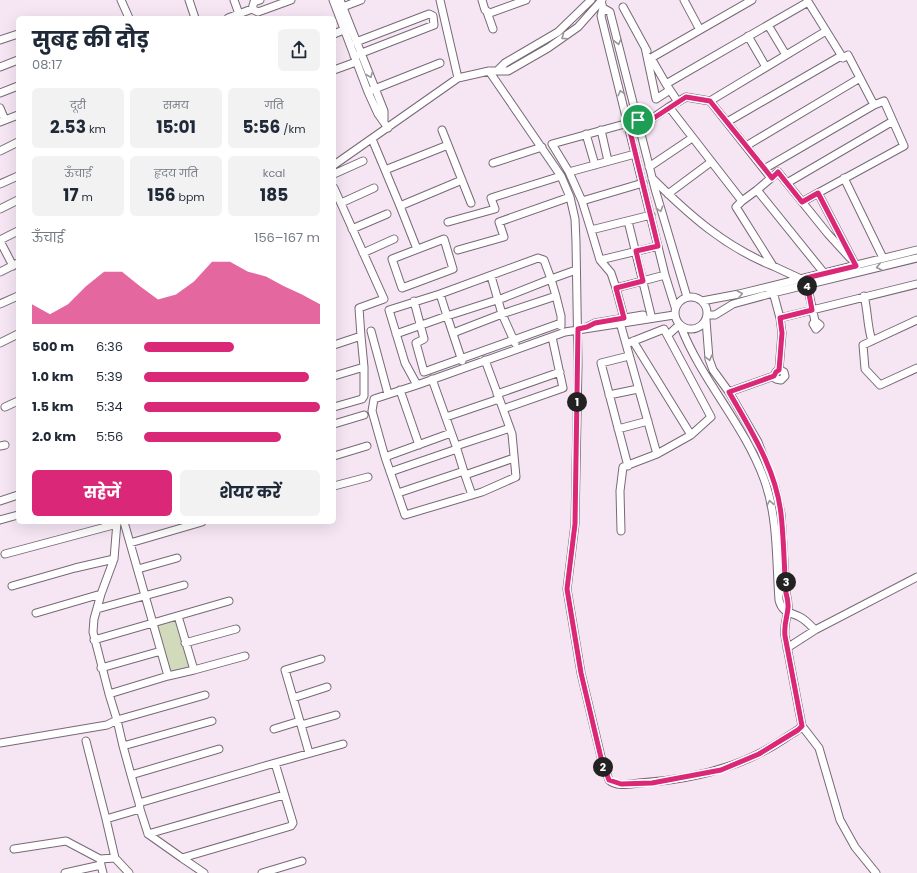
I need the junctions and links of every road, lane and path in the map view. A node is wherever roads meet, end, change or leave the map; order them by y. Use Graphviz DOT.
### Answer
graph roads {
  1 [pos="121,0"];
  2 [pos="190,0"];
  3 [pos="234,0"];
  4 [pos="260,0"];
  5 [pos="291,0"];
  6 [pos="361,0"];
  7 [pos="440,0"];
  8 [pos="482,0"];
  9 [pos="526,0"];
  10 [pos="591,0"];
  11 [pos="752,0"];
  12 [pos="687,1"];
  13 [pos="808,1"];
  14 [pos="338,3"];
  15 [pos="602,3"];
  16 [pos="623,7"];
  17 [pos="250,10"];
  18 [pos="488,12"];
  19 [pos="239,14"];
  20 [pos="128,16"];
  21 [pos="194,16"];
  22 [pos="234,16"];
  23 [pos="250,16"];
  24 [pos="337,19"];
  25 [pos="768,25"];
  26 [pos="347,28"];
  27 [pos="493,29"];
  28 [pos="700,30"];
  29 [pos="826,31"];
  30 [pos="336,33"];
  31 [pos="16,35"];
  32 [pos="748,36"];
  33 [pos="0,40"];
  34 [pos="356,42"];
  35 [pos="644,47"];
  36 [pos="786,55"];
  37 [pos="842,56"];
  38 [pos="357,57"];
  39 [pos="650,58"];
  40 [pos="16,61"];
  41 [pos="440,63"];
  42 [pos="0,67"];
  43 [pos="766,67"];
  44 [pos="336,69"];
  45 [pos="498,70"];
  46 [pos="488,71"];
  47 [pos="458,78"];
  48 [pos="860,78"];
  49 [pos="16,87"];
  50 [pos="668,87"];
  51 [pos="372,90"];
  52 [pos="0,93"];
  53 [pos="710,101"];
  54 [pos="678,102"];
  55 [pos="874,105"];
  56 [pos="670,107"];
  57 [pos="0,108"];
  58 [pos="16,116"];
  59 [pos="638,120"];
  60 [pos="2,121"];
  61 [pos="893,121"];
  62 [pos="727,122"];
  63 [pos="628,123"];
  64 [pos="640,127"];
  65 [pos="388,128"];
  66 [pos="442,130"];
  67 [pos="601,130"];
  68 [pos="586,134"];
  69 [pos="692,138"];
  70 [pos="372,139"];
  71 [pos="16,143"];
  72 [pos="448,145"];
  73 [pos="746,146"];
  74 [pos="542,147"];
  75 [pos="0,151"];
  76 [pos="635,154"];
  77 [pos="363,161"];
  78 [pos="608,161"];
  79 [pos="711,162"];
  80 [pos="493,163"];
  81 [pos="336,164"];
  82 [pos="594,165"];
  83 [pos="649,167"];
  84 [pos="764,168"];
  85 [pos="385,170"];
  86 [pos="569,172"];
  87 [pos="336,173"];
  88 [pos="561,176"];
  89 [pos="16,177"];
  90 [pos="652,178"];
  91 [pos="772,178"];
  92 [pos="844,178"];
  93 [pos="462,180"];
  94 [pos="643,183"];
  95 [pos="787,183"];
  96 [pos="0,184"];
  97 [pos="374,188"];
  98 [pos="655,190"];
  99 [pos="757,190"];
  100 [pos="336,192"];
  101 [pos="645,192"];
  102 [pos="818,193"];
  103 [pos="668,194"];
  104 [pos="570,197"];
  105 [pos="16,201"];
  106 [pos="582,201"];
  107 [pos="742,201"];
  108 [pos="802,202"];
  109 [pos="341,203"];
  110 [pos="471,203"];
  111 [pos="400,206"];
  112 [pos="0,209"];
  113 [pos="495,209"];
  114 [pos="387,214"];
  115 [pos="650,215"];
  116 [pos="628,221"];
  117 [pos="448,222"];
  118 [pos="499,222"];
  119 [pos="352,229"];
  120 [pos="591,230"];
  121 [pos="16,231"];
  122 [pos="394,239"];
  123 [pos="0,240"];
  124 [pos="658,246"];
  125 [pos="417,249"];
  126 [pos="458,250"];
  127 [pos="917,250"];
  128 [pos="636,251"];
  129 [pos="363,253"];
  130 [pos="884,258"];
  131 [pos="917,258"];
  132 [pos="600,260"];
  133 [pos="15,265"];
  134 [pos="773,266"];
  135 [pos="856,266"];
  136 [pos="576,270"];
  137 [pos="0,272"];
  138 [pos="824,273"];
  139 [pos="665,275"];
  140 [pos="490,276"];
  141 [pos="550,279"];
  142 [pos="804,280"];
  143 [pos="643,281"];
  144 [pos="917,284"];
  145 [pos="616,288"];
  146 [pos="772,290"];
  147 [pos="440,294"];
  148 [pos="556,296"];
  149 [pos="864,296"];
  150 [pos="16,297"];
  151 [pos="686,297"];
  152 [pos="498,299"];
  153 [pos="414,301"];
  154 [pos="702,301"];
  155 [pos="0,304"];
  156 [pos="812,310"];
  157 [pos="675,311"];
  158 [pos="502,314"];
  159 [pos="651,314"];
  160 [pos="446,316"];
  161 [pos="706,317"];
  162 [pos="780,318"];
  163 [pos="621,320"];
  164 [pos="917,320"];
  165 [pos="815,321"];
  166 [pos="561,322"];
  167 [pos="420,325"];
  168 [pos="680,326"];
  169 [pos="578,329"];
  170 [pos="371,331"];
  171 [pos="453,333"];
  172 [pos="560,333"];
  173 [pos="396,334"];
  174 [pos="16,335"];
  175 [pos="668,335"];
  176 [pos="361,336"];
  177 [pos="552,337"];
  178 [pos="16,339"];
  179 [pos="514,340"];
  180 [pos="634,341"];
  181 [pos="872,341"];
  182 [pos="0,343"];
  183 [pos="336,344"];
  184 [pos="626,344"];
  185 [pos="0,348"];
  186 [pos="517,349"];
  187 [pos="629,356"];
  188 [pos="461,358"];
  189 [pos="485,360"];
  190 [pos="364,367"];
  191 [pos="464,367"];
  192 [pos="917,368"];
  193 [pos="424,372"];
  194 [pos="560,372"];
  195 [pos="336,375"];
  196 [pos="431,380"];
  197 [pos="417,385"];
  198 [pos="638,389"];
  199 [pos="400,390"];
  200 [pos="729,392"];
  201 [pos="388,394"];
  202 [pos="609,395"];
  203 [pos="498,397"];
  204 [pos="16,402"];
  205 [pos="336,406"];
  206 [pos="5,408"];
  207 [pos="738,408"];
  208 [pos="503,409"];
  209 [pos="729,414"];
  210 [pos="364,415"];
  211 [pos="446,417"];
  212 [pos="648,421"];
  213 [pos="336,423"];
  214 [pos="510,428"];
  215 [pos="618,429"];
  216 [pos="451,433"];
  217 [pos="690,435"];
  218 [pos="419,445"];
  219 [pos="367,446"];
  220 [pos="457,448"];
  221 [pos="657,454"];
  222 [pos="336,455"];
  223 [pos="385,457"];
  224 [pos="514,458"];
  225 [pos="628,466"];
  226 [pos="390,472"];
  227 [pos="464,473"];
  228 [pos="368,477"];
  229 [pos="336,485"];
  230 [pos="398,493"];
  231 [pos="472,495"];
  232 [pos="16,496"];
  233 [pos="0,501"];
  234 [pos="16,516"];
  235 [pos="0,520"];
  236 [pos="773,522"];
  237 [pos="116,524"];
  238 [pos="120,524"];
  239 [pos="120,524"];
  240 [pos="195,524"];
  241 [pos="782,530"];
  242 [pos="621,531"];
  243 [pos="130,543"];
  244 [pos="779,544"];
  245 [pos="5,554"];
  246 [pos="784,556"];
  247 [pos="177,558"];
  248 [pos="114,559"];
  249 [pos="138,569"];
  250 [pos="776,570"];
  251 [pos="917,577"];
  252 [pos="184,585"];
  253 [pos="12,586"];
  254 [pos="101,594"];
  255 [pos="145,596"];
  256 [pos="229,601"];
  257 [pos="97,609"];
  258 [pos="36,613"];
  259 [pos="788,614"];
  260 [pos="178,616"];
  261 [pos="153,624"];
  262 [pos="236,629"];
  263 [pos="815,630"];
  264 [pos="94,640"];
  265 [pos="185,643"];
  266 [pos="787,648"];
  267 [pos="161,650"];
  268 [pos="245,656"];
  269 [pos="321,659"];
  270 [pos="101,668"];
  271 [pos="194,670"];
  272 [pos="168,676"];
  273 [pos="327,687"];
  274 [pos="109,694"];
  275 [pos="205,695"];
  276 [pos="293,698"];
  277 [pos="336,715"];
  278 [pos="117,720"];
  279 [pos="212,720"];
  280 [pos="300,723"];
  281 [pos="802,726"];
  282 [pos="274,728"];
  283 [pos="86,741"];
  284 [pos="0,743"];
  285 [pos="343,744"];
  286 [pos="123,746"];
  287 [pos="219,749"];
  288 [pos="309,753"];
  289 [pos="275,763"];
  290 [pos="131,775"];
  291 [pos="284,795"];
  292 [pos="139,806"];
  293 [pos="106,819"];
  294 [pos="148,834"];
  295 [pos="14,849"];
  296 [pos="115,858"];
  297 [pos="182,858"];
  298 [pos="302,861"];
  299 [pos="100,862"];
  300 [pos="65,873"];
  301 [pos="103,873"];
  302 [pos="129,873"];
  303 [pos="204,873"];
  304 [pos="262,873"];
  305 [pos="876,873"];
  1 -- 20 [label="street"];
  2 -- 21 [label="street"];
  3 -- 19 [label="street"];
  4 -- 17 [label="street"];
  5 -- 17 [label="street"];
  6 -- 14 [label="street"];
  7 -- 47 [label="street"];
  8 -- 18 [label="street"];
  9 -- 18 [label="street"];
  10 -- 45 [label="street"];
  11 -- 28 [label="street"];
  12 -- 28 [label="street"];
  13 -- 25 [label="street"];
  13 -- 29 [label="street"];
  14 -- 24 [label="street"];
  14 -- 26 [label="street"];
  15 -- 45 [label="street, one-way"];
  15 -- 59 [label="street, one-way"];
  63 -- 15 [label="street, one-way"];
  16 -- 35 [label="street"];
  17 -- 19 [label="street"];
  17 -- 23 [label="street"];
  18 -- 27 [label="street"];
  19 -- 22 [label="street"];
  24 -- 26 [label="street"];
  25 -- 32 [label="street"];
  25 -- 36 [label="street"];
  26 -- 30 [label="street"];
  26 -- 34 [label="street"];
  26 -- 38 [label="street"];
  28 -- 39 [label="street"];
  29 -- 36 [label="street"];
  29 -- 37 [label="street"];
  31 -- 33 [label="street"];
  32 -- 43 [label="street"];
  32 -- 50 [label="street"];
  34 -- 38 [label="street"];
  34 -- 38 [label="street"];
  35 -- 39 [label="street"];
  35 -- 50 [label="street"];
  36 -- 43 [label="street"];
  37 -- 48 [label="street"];
  37 -- 62 [label="street"];
  38 -- 44 [label="street"];
  38 -- 51 [label="street"];
  39 -- 50 [label="street"];
  40 -- 42 [label="street"];
  41 -- 51 [label="street"];
  43 -- 53 [label="street"];
  45 -- 46 [label="street"];
  46 -- 47 [label="street"];
  46 -- 74 [label="street"];
  47 -- 65 [label="street"];
  48 -- 55 [label="street"];
  48 -- 73 [label="street"];
  49 -- 52 [label="street"];
  50 -- 54 [label="street"];
  51 -- 65 [label="street"];
  53 -- 54 [label="street"];
  53 -- 62 [label="street"];
  54 -- 56 [label="street"];
  55 -- 61 [label="street"];
  55 -- 84 [label="street"];
  56 -- 64 [label="street"];
  56 -- 69 [label="street"];
  57 -- 60 [label="street"];
  58 -- 60 [label="street"];
  59 -- 63 [label="street"];
  59 -- 64 [label="street"];
  61 -- 92 [label="street"];
  61 -- 95 [label="street"];
  62 -- 73 [label="street"];
  63 -- 67 [label="street"];
  63 -- 76 [label="street"];
  64 -- 83 [label="street"];
  65 -- 70 [label="street"];
  66 -- 72 [label="street"];
  67 -- 68 [label="street"];
  67 -- 78 [label="street"];
  68 -- 82 [label="street"];
  68 -- 86 [label="street"];
  69 -- 79 [label="street"];
  69 -- 83 [label="street"];
  70 -- 81 [label="street"];
  70 -- 85 [label="street"];
  71 -- 75 [label="street"];
  72 -- 85 [label="street"];
  72 -- 93 [label="street"];
  73 -- 84 [label="street"];
  74 -- 80 [label="street"];
  74 -- 88 [label="street"];
  76 -- 78 [label="street"];
  76 -- 94 [label="street"];
  77 -- 87 [label="street"];
  78 -- 82 [label="street"];
  79 -- 103 [label="street"];
  79 -- 107 [label="street"];
  82 -- 86 [label="street"];
  83 -- 90 [label="street"];
  84 -- 91 [label="street"];
  85 -- 111 [label="street"];
  86 -- 106 [label="street"];
  88 -- 104 [label="street"];
  88 -- 113 [label="street"];
  89 -- 96 [label="street"];
  90 -- 98 [label="street"];
  90 -- 103 [label="street"];
  91 -- 95 [label="street"];
  91 -- 99 [label="street"];
  92 -- 102 [label="street"];
  92 -- 130 [label="street"];
  93 -- 110 [label="street"];
  93 -- 111 [label="street"];
  94 -- 101 [label="street"];
  94 -- 106 [label="street"];
  95 -- 108 [label="street"];
  97 -- 109 [label="street"];
  98 -- 101 [label="street"];
  98 -- 151 [label="street, one-way"];
  99 -- 107 [label="street"];
  99 -- 138 [label="street"];
  100 -- 109 [label="street"];
  101 -- 115 [label="street"];
  102 -- 108 [label="street"];
  102 -- 135 [label="street"];
  103 -- 134 [label="street"];
  104 -- 118 [label="street"];
  104 -- 136 [label="street"];
  105 -- 112 [label="street"];
  106 -- 120 [label="street"];
  107 -- 134 [label="street"];
  108 -- 135 [label="street"];
  109 -- 119 [label="street"];
  111 -- 125 [label="street"];
  113 -- 117 [label="street"];
  113 -- 118 [label="street"];
  114 -- 119 [label="street"];
  115 -- 116 [label="street"];
  115 -- 124 [label="street"];
  116 -- 120 [label="street"];
  116 -- 128 [label="street"];
  118 -- 126 [label="street"];
  119 -- 129 [label="street"];
  120 -- 132 [label="street"];
  121 -- 123 [label="street"];
  122 -- 129 [label="street"];
  123 -- 133 [label="street"];
  124 -- 128 [label="street"];
  124 -- 139 [label="street"];
  125 -- 125 [label="street"];
  127 -- 130 [label="street"];
  128 -- 132 [label="street"];
  128 -- 143 [label="street"];
  129 -- 176 [label="street"];
  130 -- 135 [label="street"];
  131 -- 142 [label="street, one-way"];
  132 -- 145 [label="street"];
  133 -- 137 [label="street"];
  134 -- 142 [label="street"];
  135 -- 138 [label="street"];
  136 -- 141 [label="street"];
  136 -- 169 [label="street"];
  138 -- 142 [label="street"];
  139 -- 143 [label="street"];
  139 -- 157 [label="street"];
  140 -- 141 [label="street"];
  140 -- 147 [label="street"];
  140 -- 152 [label="street"];
  141 -- 148 [label="street"];
  141 -- 152 [label="street"];
  142 -- 146 [label="street"];
  142 -- 156 [label="street"];
  143 -- 145 [label="street"];
  143 -- 159 [label="street"];
  144 -- 149 [label="street"];
  145 -- 163 [label="street"];
  154 -- 146 [label="street, one-way"];
  146 -- 161 [label="street"];
  146 -- 162 [label="street"];
  147 -- 153 [label="street"];
  147 -- 160 [label="street"];
  148 -- 158 [label="street"];
  148 -- 166 [label="street"];
  149 -- 156 [label="street"];
  149 -- 181 [label="street"];
  150 -- 155 [label="street"];
  151 -- 154 [label="street"];
  151 -- 157 [label="street"];
  152 -- 158 [label="street"];
  152 -- 160 [label="street"];
  153 -- 167 [label="street"];
  153 -- 173 [label="street"];
  154 -- 161 [label="street"];
  156 -- 162 [label="street"];
  156 -- 165 [label="street"];
  157 -- 159 [label="street"];
  157 -- 163 [label="street"];
  157 -- 168 [label="street"];
  158 -- 171 [label="street"];
  158 -- 179 [label="street"];
  159 -- 163 [label="street"];
  160 -- 167 [label="street"];
  160 -- 171 [label="street"];
  161 -- 168 [label="street"];
  161 -- 200 [label="street, one-way"];
  162 -- 200 [label="street"];
  163 -- 169 [label="street"];
  163 -- 184 [label="street"];
  164 -- 181 [label="street"];
  166 -- 172 [label="street"];
  166 -- 179 [label="street"];
  167 -- 173 [label="street"];
  167 -- 193 [label="street"];
  168 -- 175 [label="street"];
  168 -- 209 [label="street"];
  169 -- 172 [label="street"];
  169 -- 281 [label="street"];
  170 -- 201 [label="street"];
  171 -- 188 [label="street"];
  172 -- 177 [label="street"];
  173 -- 197 [label="street"];
  174 -- 182 [label="street"];
  175 -- 180 [label="street"];
  175 -- 217 [label="street"];
  176 -- 183 [label="street"];
  176 -- 190 [label="street"];
  177 -- 186 [label="street"];
  177 -- 194 [label="street"];
  178 -- 185 [label="street"];
  179 -- 186 [label="street"];
  179 -- 188 [label="street"];
  180 -- 184 [label="street"];
  180 -- 217 [label="street"];
  181 -- 192 [label="street"];
  184 -- 187 [label="street"];
  186 -- 189 [label="street"];
  187 -- 198 [label="street"];
  187 -- 202 [label="street"];
  188 -- 191 [label="street"];
  188 -- 193 [label="street"];
  189 -- 191 [label="street"];
  189 -- 203 [label="street"];
  190 -- 195 [label="street"];
  190 -- 205 [label="street"];
  191 -- 196 [label="street"];
  193 -- 196 [label="street"];
  194 -- 203 [label="street"];
  194 -- 208 [label="street"];
  196 -- 197 [label="street"];
  196 -- 211 [label="street"];
  197 -- 199 [label="street"];
  198 -- 202 [label="street"];
  198 -- 212 [label="street"];
  199 -- 201 [label="street"];
  199 -- 218 [label="street"];
  200 -- 207 [label="street"];
  201 -- 223 [label="street"];
  202 -- 215 [label="street"];
  203 -- 208 [label="street"];
  203 -- 211 [label="street"];
  204 -- 206 [label="street"];
  207 -- 209 [label="street"];
  207 -- 241 [label="street"];
  208 -- 214 [label="street"];
  236 -- 209 [label="street, one-way"];
  210 -- 213 [label="street"];
  211 -- 216 [label="street"];
  212 -- 215 [label="street"];
  212 -- 221 [label="street"];
  214 -- 220 [label="street"];
  214 -- 224 [label="street"];
  215 -- 225 [label="street"];
  216 -- 218 [label="street"];
  216 -- 220 [label="street"];
  217 -- 221 [label="street"];
  218 -- 223 [label="street"];
  219 -- 222 [label="street"];
  220 -- 226 [label="street"];
  220 -- 227 [label="street"];
  221 -- 225 [label="street"];
  223 -- 226 [label="street"];
  224 -- 227 [label="street"];
  224 -- 231 [label="street"];
  225 -- 242 [label="street"];
  226 -- 230 [label="street"];
  227 -- 230 [label="street"];
  227 -- 231 [label="street"];
  228 -- 229 [label="street"];
  230 -- 231 [label="street"];
  232 -- 233 [label="street"];
  234 -- 235 [label="street"];
  236 -- 241 [label="street"];
  236 -- 244 [label="street"];
  237 -- 245 [label="street"];
  238 -- 243 [label="street"];
  239 -- 248 [label="street"];
  240 -- 243 [label="street"];
  241 -- 244 [label="street"];
  243 -- 249 [label="street"];
  244 -- 246 [label="street"];
  244 -- 250 [label="street"];
  246 -- 250 [label="street"];
  246 -- 259 [label="street"];
  247 -- 249 [label="street"];
  248 -- 253 [label="street"];
  248 -- 254 [label="street"];
  249 -- 255 [label="street"];
  250 -- 259 [label="street"];
  251 -- 263 [label="street"];
  252 -- 255 [label="street"];
  254 -- 257 [label="street"];
  254 -- 258 [label="street"];
  255 -- 257 [label="street"];
  255 -- 261 [label="street"];
  256 -- 260 [label="street"];
  257 -- 264 [label="street"];
  259 -- 263 [label="street"];
  259 -- 266 [label="street"];
  260 -- 261 [label="street"];
  260 -- 265 [label="street"];
  261 -- 264 [label="street"];
  261 -- 267 [label="street"];
  262 -- 265 [label="street"];
  263 -- 266 [label="street"];
  264 -- 270 [label="street"];
  265 -- 271 [label="street"];
  266 -- 281 [label="street"];
  267 -- 270 [label="street"];
  267 -- 272 [label="street"];
  268 -- 271 [label="street"];
  269 -- 276 [label="street"];
  270 -- 274 [label="street"];
  271 -- 272 [label="street"];
  272 -- 274 [label="street"];
  273 -- 276 [label="street"];
  274 -- 278 [label="street"];
  275 -- 278 [label="street"];
  276 -- 280 [label="street"];
  277 -- 280 [label="street"];
  278 -- 284 [label="street"];
  278 -- 286 [label="street"];
  279 -- 286 [label="street"];
  280 -- 282 [label="street"];
  280 -- 288 [label="street"];
  281 -- 305 [label="street"];
  283 -- 293 [label="street"];
  285 -- 288 [label="street"];
  286 -- 290 [label="street"];
  287 -- 290 [label="street"];
  288 -- 289 [label="street"];
  289 -- 291 [label="street"];
  289 -- 292 [label="street"];
  290 -- 292 [label="street"];
  291 -- 294 [label="street"];
  291 -- 297 [label="street"];
  292 -- 293 [label="street"];
  292 -- 294 [label="street"];
  293 -- 296 [label="street"];
  294 -- 297 [label="street"];
  295 -- 299 [label="street"];
  296 -- 299 [label="street"];
  296 -- 302 [label="street"];
  297 -- 303 [label="street"];
  298 -- 304 [label="street"];
  299 -- 300 [label="street"];
  299 -- 301 [label="street"];
}
